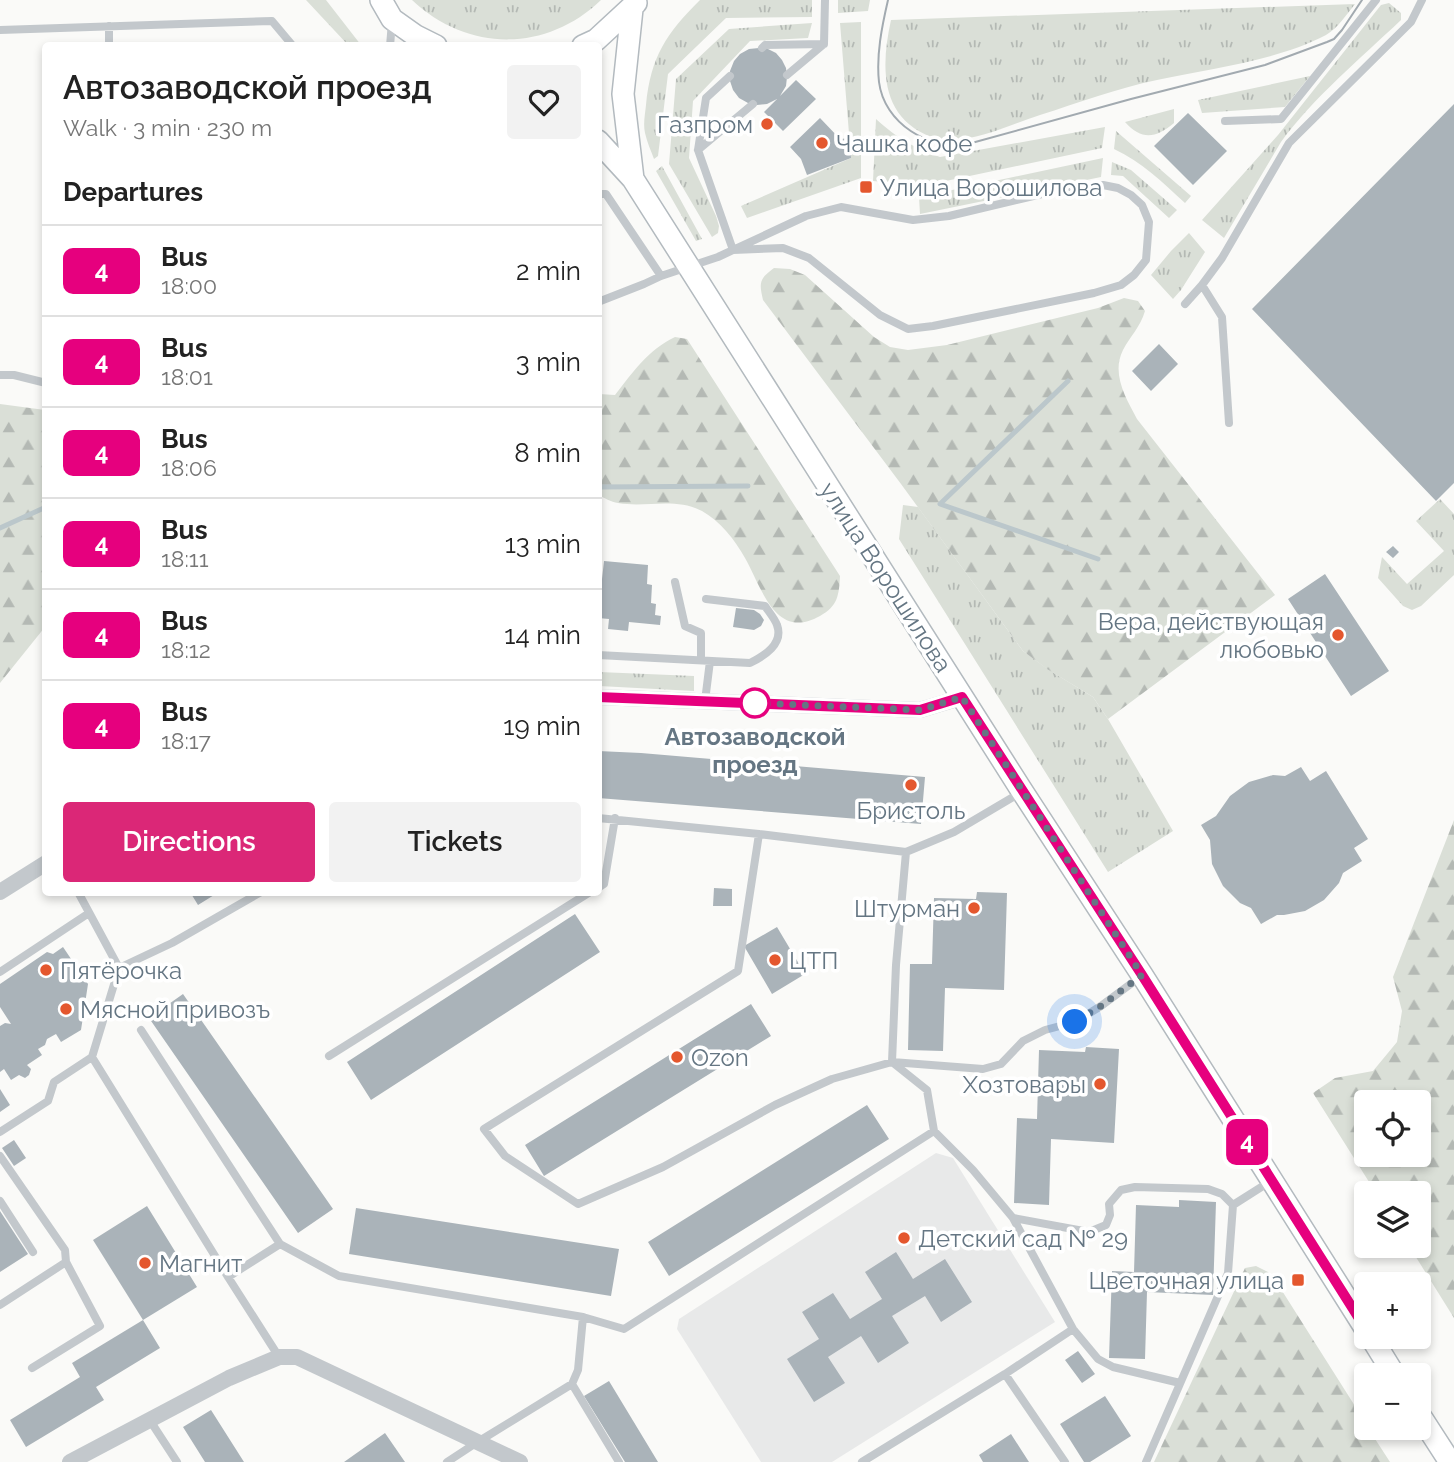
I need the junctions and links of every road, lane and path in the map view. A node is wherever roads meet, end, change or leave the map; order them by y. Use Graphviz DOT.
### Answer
graph roads {
  1 [pos="381,0"];
  2 [pos="825,0"];
  3 [pos="1376,0"];
  4 [pos="1422,0"];
  5 [pos="635,5"];
  6 [pos="392,19"];
  7 [pos="109,26"];
  8 [pos="0,30"];
  9 [pos="109,42"];
  10 [pos="290,42"];
  11 [pos="390,42"];
  12 [pos="428,42"];
  13 [pos="592,42"];
  14 [pos="824,44"];
  15 [pos="762,48"];
  16 [pos="787,75"];
  17 [pos="730,76"];
  18 [pos="753,104"];
  19 [pos="1225,121"];
  20 [pos="602,145"];
  21 [pos="698,150"];
  22 [pos="633,179"];
  23 [pos="602,194"];
  24 [pos="733,250"];
  25 [pos="688,266"];
  26 [pos="661,276"];
  27 [pos="1202,285"];
  28 [pos="602,300"];
  29 [pos="1185,304"];
  30 [pos="0,375"];
  31 [pos="42,382"];
  32 [pos="1229,423"];
  33 [pos="675,582"];
  34 [pos="706,598"];
  35 [pos="602,654"];
  36 [pos="705,661"];
  37 [pos="602,697"];
  38 [pos="962,697"];
  39 [pos="705,701"];
  40 [pos="1022,791"];
  41 [pos="602,818"];
  42 [pos="615,818"];
  43 [pos="759,834"];
  44 [pos="906,852"];
  45 [pos="42,866"];
  46 [pos="602,885"];
  47 [pos="0,892"];
  48 [pos="80,896"];
  49 [pos="254,896"];
  50 [pos="584,896"];
  51 [pos="89,913"];
  52 [pos="119,968"];
  53 [pos="0,972"];
  54 [pos="1142,975"];
  55 [pos="141,1030"];
  56 [pos="92,1056"];
  57 [pos="329,1056"];
  58 [pos="892,1062"];
  59 [pos="934,1131"];
  60 [pos="0,1132"];
  61 [pos="0,1156"];
  62 [pos="1271,1181"];
  63 [pos="0,1201"];
  64 [pos="1233,1205"];
  65 [pos="1013,1218"];
  66 [pos="280,1244"];
  67 [pos="33,1252"];
  68 [pos="66,1262"];
  69 [pos="228,1277"];
  70 [pos="0,1305"];
  71 [pos="1354,1311"];
  72 [pos="583,1317"];
  73 [pos="1073,1329"];
  74 [pos="279,1357"];
  75 [pos="32,1368"];
  76 [pos="1005,1374"];
  77 [pos="1180,1383"];
  78 [pos="572,1384"];
  79 [pos="149,1419"];
  80 [pos="1431,1432"];
  81 [pos="476,1443"];
  82 [pos="70,1462"];
  83 [pos="177,1462"];
  84 [pos="447,1462"];
  85 [pos="520,1462"];
  86 [pos="619,1462"];
  87 [pos="862,1462"];
  88 [pos="1065,1462"];
  89 [pos="1146,1462"];
  90 [pos="1450,1462"];
  1 -- 6 [label="main road"];
  2 -- 14 [label="lane"];
  3 -- 19 [label="lane"];
  4 -- 27 [label="lane"];
  5 -- 13 [label="main road"];
  5 -- 22 [label="main road, улица Ворошилова"];
  6 -- 11 [label="lane"];
  6 -- 12 [label="main road"];
  7 -- 8 [label="lane"];
  7 -- 9 [label="lane"];
  7 -- 10 [label="lane"];
  14 -- 15 [label="lane"];
  14 -- 16 [label="lane"];
  17 -- 21 [label="lane"];
  18 -- 21 [label="lane"];
  20 -- 22 [label="main road"];
  21 -- 24 [label="lane"];
  22 -- 25 [label="main road, улица Ворошилова"];
  23 -- 26 [label="lane"];
  24 -- 24 [label="lane"];
  24 -- 25 [label="lane"];
  25 -- 26 [label="lane"];
  25 -- 38 [label="main road, улица Ворошилова"];
  26 -- 28 [label="lane"];
  27 -- 29 [label="lane"];
  27 -- 32 [label="lane"];
  30 -- 31 [label="lane"];
  33 -- 36 [label="lane"];
  34 -- 36 [label="lane"];
  35 -- 36 [label="lane"];
  36 -- 39 [label="lane"];
  37 -- 39 [label="street"];
  38 -- 39 [label="street"];
  38 -- 40 [label="main road, улица Ворошилова"];
  40 -- 44 [label="lane"];
  40 -- 54 [label="main road, улица Ворошилова"];
  41 -- 42 [label="lane"];
  42 -- 43 [label="lane"];
  42 -- 46 [label="lane"];
  43 -- 44 [label="lane"];
  43 -- 58 [label="lane"];
  44 -- 58 [label="lane"];
  45 -- 47 [label="street"];
  48 -- 51 [label="lane"];
  49 -- 52 [label="lane"];
  50 -- 57 [label="lane"];
  51 -- 52 [label="lane"];
  51 -- 53 [label="lane"];
  52 -- 56 [label="lane"];
  54 -- 58 [label="lane"];
  54 -- 62 [label="main road, улица Ворошилова"];
  55 -- 66 [label="lane"];
  56 -- 60 [label="lane"];
  56 -- 69 [label="lane"];
  58 -- 59 [label="lane"];
  59 -- 65 [label="lane"];
  59 -- 72 [label="lane"];
  61 -- 68 [label="lane"];
  62 -- 64 [label="lane"];
  62 -- 71 [label="main road, улица Ворошилова"];
  63 -- 67 [label="lane"];
  64 -- 65 [label="lane"];
  64 -- 77 [label="lane"];
  65 -- 73 [label="lane"];
  66 -- 69 [label="lane"];
  66 -- 72 [label="lane"];
  68 -- 70 [label="lane"];
  68 -- 75 [label="lane"];
  69 -- 74 [label="lane"];
  72 -- 78 [label="lane"];
  73 -- 76 [label="lane"];
  73 -- 77 [label="lane"];
  74 -- 79 [label="street"];
  74 -- 81 [label="street"];
  76 -- 87 [label="lane"];
  76 -- 88 [label="lane"];
  77 -- 89 [label="lane"];
  78 -- 81 [label="lane"];
  78 -- 86 [label="lane"];
  79 -- 82 [label="street"];
  79 -- 83 [label="lane"];
  80 -- 90 [label="main road"];
  81 -- 84 [label="lane"];
  81 -- 85 [label="street"];
}
